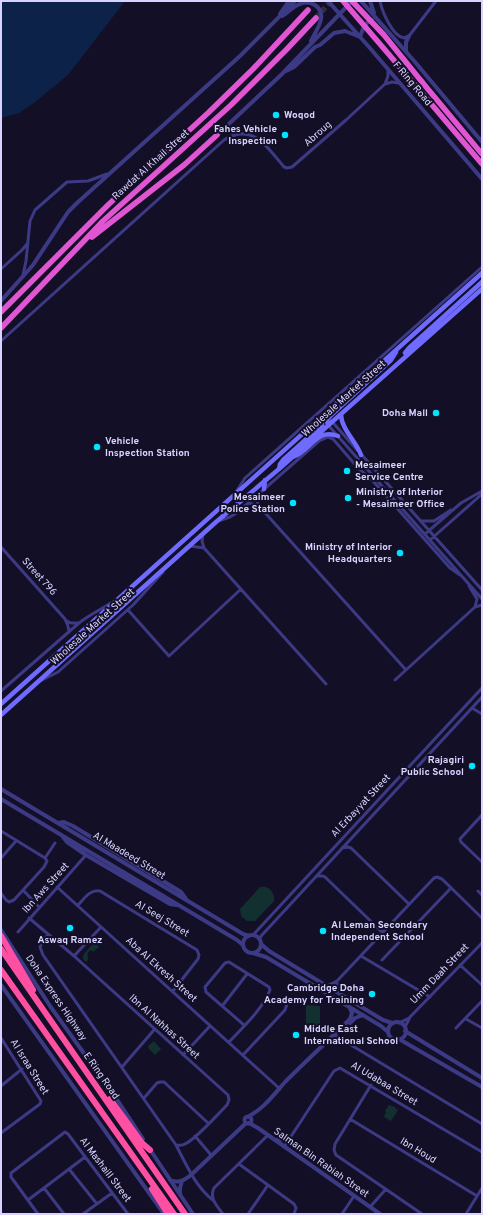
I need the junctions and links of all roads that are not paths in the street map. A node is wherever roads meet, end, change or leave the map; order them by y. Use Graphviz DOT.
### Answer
graph roads {
  1 [pos="289,1"];
  2 [pos="295,1"];
  3 [pos="328,1"];
  4 [pos="343,1"];
  5 [pos="352,1"];
  6 [pos="361,1"];
  7 [pos="370,1"];
  8 [pos="380,1"];
  9 [pos="436,1"];
  10 [pos="308,10"];
  11 [pos="340,14"];
  12 [pos="278,18"];
  13 [pos="316,18"];
  14 [pos="378,21"];
  15 [pos="409,36"];
  16 [pos="360,37"];
  17 [pos="310,44"];
  18 [pos="406,52"];
  19 [pos="388,70"];
  20 [pos="282,74"];
  21 [pos="398,83"];
  22 [pos="385,84"];
  23 [pos="217,135"];
  24 [pos="482,142"];
  25 [pos="482,154"];
  26 [pos="482,164"];
  27 [pos="109,173"];
  28 [pos="482,179"];
  29 [pos="28,240"];
  30 [pos="76,249"];
  31 [pos="482,267"];
  32 [pos="1,269"];
  33 [pos="482,273"];
  34 [pos="22,278"];
  35 [pos="482,282"];
  36 [pos="482,289"];
  37 [pos="1,301"];
  38 [pos="1,312"];
  39 [pos="1,328"];
  40 [pos="1,341"];
  41 [pos="398,349"];
  42 [pos="403,358"];
  43 [pos="324,413"];
  44 [pos="341,414"];
  45 [pos="318,419"];
  46 [pos="329,421"];
  47 [pos="340,438"];
  48 [pos="344,452"];
  49 [pos="361,455"];
  50 [pos="290,459"];
  51 [pos="279,469"];
  52 [pos="265,480"];
  53 [pos="264,489"];
  54 [pos="482,491"];
  55 [pos="482,494"];
  56 [pos="234,495"];
  57 [pos="258,495"];
  58 [pos="389,499"];
  59 [pos="396,500"];
  60 [pos="249,503"];
  61 [pos="260,506"];
  62 [pos="454,508"];
  63 [pos="421,521"];
  64 [pos="216,522"];
  65 [pos="429,530"];
  66 [pos="203,533"];
  67 [pos="424,534"];
  68 [pos="434,536"];
  69 [pos="430,540"];
  70 [pos="190,546"];
  71 [pos="1,547"];
  72 [pos="204,548"];
  73 [pos="169,565"];
  74 [pos="460,575"];
  75 [pos="469,584"];
  76 [pos="241,589"];
  77 [pos="482,590"];
  78 [pos="121,597"];
  79 [pos="482,599"];
  80 [pos="482,605"];
  81 [pos="475,607"];
  82 [pos="128,610"];
  83 [pos="65,619"];
  84 [pos="78,623"];
  85 [pos="69,632"];
  86 [pos="406,670"];
  87 [pos="40,680"];
  88 [pos="395,680"];
  89 [pos="326,684"];
  90 [pos="482,688"];
  91 [pos="1,691"];
  92 [pos="482,697"];
  93 [pos="1,704"];
  94 [pos="472,708"];
  95 [pos="482,714"];
  96 [pos="1,715"];
  97 [pos="1,789"];
  98 [pos="1,799"];
  99 [pos="482,815"];
  100 [pos="58,823"];
  101 [pos="1,831"];
  102 [pos="60,833"];
  103 [pos="350,840"];
  104 [pos="16,841"];
  105 [pos="55,844"];
  106 [pos="342,848"];
  107 [pos="351,848"];
  108 [pos="86,855"];
  109 [pos="1,858"];
  110 [pos="45,858"];
  111 [pos="482,862"];
  112 [pos="138,866"];
  113 [pos="130,867"];
  114 [pos="323,869"];
  115 [pos="317,876"];
  116 [pos="325,878"];
  117 [pos="57,888"];
  118 [pos="450,888"];
  119 [pos="23,890"];
  120 [pos="478,891"];
  121 [pos="1,893"];
  122 [pos="482,894"];
  123 [pos="186,900"];
  124 [pos="409,904"];
  125 [pos="78,905"];
  126 [pos="178,905"];
  127 [pos="39,907"];
  128 [pos="29,918"];
  129 [pos="482,918"];
  130 [pos="101,927"];
  131 [pos="1,930"];
  132 [pos="18,932"];
  133 [pos="383,933"];
  134 [pos="48,935"];
  135 [pos="251,935"];
  136 [pos="1,936"];
  137 [pos="260,939"];
  138 [pos="482,942"];
  139 [pos="261,944"];
  140 [pos="243,945"];
  141 [pos="1,949"];
  142 [pos="253,953"];
  143 [pos="74,956"];
  144 [pos="361,956"];
  145 [pos="382,960"];
  146 [pos="460,965"];
  147 [pos="1,970"];
  148 [pos="247,974"];
  149 [pos="337,981"];
  150 [pos="1,985"];
  151 [pos="482,985"];
  152 [pos="327,986"];
  153 [pos="173,991"];
  154 [pos="337,992"];
  155 [pos="34,997"];
  156 [pos="430,997"];
  157 [pos="482,1001"];
  158 [pos="287,1004"];
  159 [pos="223,1005"];
  160 [pos="350,1007"];
  161 [pos="363,1015"];
  162 [pos="410,1017"];
  163 [pos="466,1018"];
  164 [pos="399,1022"];
  165 [pos="392,1024"];
  166 [pos="244,1025"];
  167 [pos="210,1026"];
  168 [pos="456,1028"];
  169 [pos="482,1028"];
  170 [pos="405,1029"];
  171 [pos="154,1030"];
  172 [pos="388,1032"];
  173 [pos="336,1036"];
  174 [pos="1,1038"];
  175 [pos="399,1039"];
  176 [pos="229,1042"];
  177 [pos="183,1055"];
  178 [pos="243,1055"];
  179 [pos="122,1067"];
  180 [pos="22,1069"];
  181 [pos="482,1078"];
  182 [pos="371,1085"];
  183 [pos="1,1086"];
  184 [pos="482,1087"];
  185 [pos="98,1089"];
  186 [pos="280,1089"];
  187 [pos="144,1098"];
  188 [pos="350,1119"];
  189 [pos="249,1120"];
  190 [pos="208,1123"];
  191 [pos="482,1124"];
  192 [pos="1,1133"];
  193 [pos="268,1135"];
  194 [pos="195,1136"];
  195 [pos="290,1139"];
  196 [pos="275,1140"];
  197 [pos="176,1145"];
  198 [pos="284,1147"];
  199 [pos="150,1150"];
  200 [pos="482,1152"];
  201 [pos="132,1154"];
  202 [pos="211,1155"];
  203 [pos="85,1157"];
  204 [pos="238,1164"];
  205 [pos="69,1169"];
  206 [pos="191,1175"];
  207 [pos="169,1180"];
  208 [pos="182,1181"];
  209 [pos="268,1185"];
  210 [pos="44,1188"];
  211 [pos="482,1188"];
  212 [pos="386,1189"];
  213 [pos="112,1192"];
  214 [pos="180,1195"];
  215 [pos="354,1196"];
  216 [pos="477,1196"];
  217 [pos="28,1200"];
  218 [pos="214,1201"];
  219 [pos="97,1204"];
  220 [pos="370,1208"];
  221 [pos="35,1213"];
  222 [pos="64,1214"];
  223 [pos="83,1214"];
  224 [pos="128,1214"];
  225 [pos="164,1214"];
  226 [pos="168,1214"];
  227 [pos="174,1214"];
  228 [pos="185,1214"];
  229 [pos="193,1214"];
  230 [pos="223,1214"];
  231 [pos="248,1214"];
  232 [pos="294,1214"];
  233 [pos="342,1214"];
  234 [pos="380,1214"];
  235 [pos="422,1214"];
  236 [pos="466,1214"];
  1 -- 12 [label="street"];
  2 -- 12 [label="street"];
  3 -- 11 [label="street, F Ring Road"];
  4 -- 26 [label="highway, F Ring Road, bridge"];
  5 -- 11 [label="street"];
  5 -- 25 [label="highway, F Ring Road, bridge"];
  6 -- 14 [label="street, F Ring Road"];
  7 -- 14 [label="street"];
  8 -- 15 [label="street"];
  9 -- 15 [label="street"];
  10 -- 38 [label="highway, Rawdat Al Khail Street"];
  11 -- 16 [label="street, F Ring Road"];
  11 -- 17 [label="street"];
  12 -- 17 [label="street"];
  12 -- 27 [label="street"];
  13 -- 30 [label="highway, Rawdat Al Khail Street"];
  14 -- 16 [label="street"];
  14 -- 18 [label="street, F Ring Road"];
  15 -- 18 [label="street"];
  16 -- 19 [label="street, F Ring Road"];
  16 -- 20 [label="street"];
  17 -- 20 [label="street"];
  18 -- 24 [label="street, F Ring Road"];
  19 -- 21 [label="street, F Ring Road"];
  19 -- 22 [label="street"];
  20 -- 23 [label="street"];
  21 -- 22 [label="street"];
  21 -- 28 [label="street, F Ring Road"];
  22 -- 40 [label="street, Abroug"];
  23 -- 30 [label="highway"];
  27 -- 29 [label="street"];
  27 -- 34 [label="street"];
  29 -- 32 [label="street"];
  29 -- 34 [label="street"];
  30 -- 39 [label="highway, Rawdat Al Khail Street"];
  31 -- 56 [label="street, Wholesale Market Street"];
  33 -- 41 [label="main road, Wholesale Market Street"];
  34 -- 37 [label="street"];
  35 -- 42 [label="main road"];
  36 -- 42 [label="main road, Wholesale Market Street"];
  41 -- 43 [label="main road, Wholesale Market Street"];
  41 -- 46 [label="main road"];
  42 -- 44 [label="main road, Wholesale Market Street"];
  43 -- 45 [label="main road, Wholesale Market Street"];
  43 -- 46 [label="street"];
  44 -- 46 [label="main road, Wholesale Market Street"];
  44 -- 49 [label="main road"];
  45 -- 51 [label="main road"];
  45 -- 56 [label="main road, Wholesale Market Street"];
  46 -- 47 [label="street"];
  46 -- 49 [label="street"];
  46 -- 50 [label="main road, Wholesale Market Street"];
  47 -- 48 [label="street"];
  47 -- 50 [label="main road"];
  47 -- 59 [label="street"];
  48 -- 53 [label="street, Wholesale Market Street"];
  48 -- 58 [label="street"];
  49 -- 63 [label="street"];
  50 -- 51 [label="main road, Wholesale Market Street"];
  51 -- 52 [label="main road, Wholesale Market Street"];
  52 -- 53 [label="main road"];
  52 -- 64 [label="main road, Wholesale Market Street"];
  53 -- 57 [label="street, Wholesale Market Street"];
  54 -- 62 [label="street"];
  55 -- 68 [label="street"];
  56 -- 78 [label="main road, Wholesale Market Street"];
  57 -- 60 [label="street, Wholesale Market Street"];
  57 -- 61 [label="street"];
  58 -- 59 [label="street"];
  58 -- 74 [label="street"];
  59 -- 67 [label="street"];
  60 -- 61 [label="street"];
  60 -- 64 [label="street, Wholesale Market Street"];
  61 -- 86 [label="street"];
  62 -- 63 [label="street"];
  62 -- 65 [label="street"];
  63 -- 65 [label="street"];
  64 -- 66 [label="main road, Wholesale Market Street"];
  65 -- 67 [label="street"];
  65 -- 68 [label="street"];
  66 -- 70 [label="main road, Wholesale Market Street"];
  66 -- 72 [label="street"];
  67 -- 69 [label="street"];
  68 -- 69 [label="street"];
  68 -- 77 [label="street"];
  69 -- 74 [label="street"];
  70 -- 72 [label="street"];
  70 -- 73 [label="main road, Wholesale Market Street"];
  71 -- 83 [label="street, Street 796"];
  72 -- 76 [label="street"];
  73 -- 82 [label="street, Wholesale Market Street"];
  73 -- 87 [label="main road, Wholesale Market Street"];
  74 -- 75 [label="street"];
  75 -- 79 [label="street"];
  75 -- 81 [label="street"];
  76 -- 82 [label="street"];
  76 -- 89 [label="street"];
  78 -- 84 [label="street, Wholesale Market Street"];
  78 -- 93 [label="main road, Wholesale Market Street"];
  80 -- 81 [label="street"];
  81 -- 86 [label="street"];
  82 -- 87 [label="street, Wholesale Market Street"];
  83 -- 84 [label="street"];
  83 -- 85 [label="street, Street 796"];
  84 -- 85 [label="street, Wholesale Market Street"];
  85 -- 91 [label="street, Wholesale Market Street"];
  86 -- 88 [label="street"];
  87 -- 96 [label="main road, Wholesale Market Street"];
  90 -- 135 [label="street, Al Erbayyat Street"];
  92 -- 94 [label="street, Al Erbayyat Street"];
  94 -- 95 [label="street"];
  94 -- 103 [label="street, Al Erbayyat Street"];
  97 -- 100 [label="street, Al Maadeed Street"];
  98 -- 102 [label="street, Al Maadeed Street"];
  99 -- 111 [label="street"];
  100 -- 112 [label="street"];
  100 -- 113 [label="street, Al Maadeed Street"];
  101 -- 104 [label="street"];
  102 -- 108 [label="street"];
  102 -- 126 [label="street, Al Maadeed Street"];
  103 -- 106 [label="street, Al Erbayyat Street"];
  103 -- 107 [label="street"];
  104 -- 109 [label="street"];
  104 -- 110 [label="street"];
  105 -- 110 [label="street"];
  106 -- 107 [label="street"];
  106 -- 114 [label="street, Al Erbayyat Street"];
  107 -- 124 [label="street"];
  108 -- 117 [label="street, Ibn Aws Street"];
  108 -- 126 [label="street"];
  110 -- 119 [label="street"];
  112 -- 113 [label="street"];
  112 -- 123 [label="street"];
  113 -- 123 [label="street, Al Maadeed Street"];
  114 -- 115 [label="street, Al Erbayyat Street"];
  114 -- 116 [label="street"];
  115 -- 116 [label="street"];
  115 -- 137 [label="street, Al Erbayyat Street"];
  116 -- 133 [label="street"];
  117 -- 125 [label="street, Aba Al Ekresh Street"];
  117 -- 127 [label="street, Ibn Aws Street"];
  118 -- 124 [label="street"];
  118 -- 129 [label="street"];
  118 -- 145 [label="street"];
  119 -- 121 [label="street"];
  119 -- 127 [label="street"];
  120 -- 122 [label="street"];
  123 -- 135 [label="street, Al Maadeed Street"];
  124 -- 133 [label="street"];
  125 -- 130 [label="street, Aba Al Ekresh Street"];
  125 -- 153 [label="street, Al Seej Street"];
  126 -- 140 [label="street, Al Maadeed Street"];
  127 -- 128 [label="street, Ibn Aws Street"];
  128 -- 132 [label="street, Ibn Aws Street"];
  128 -- 134 [label="street, Ibn Al Nahhas Street"];
  130 -- 143 [label="street"];
  130 -- 153 [label="street, Aba Al Ekresh Street"];
  131 -- 199 [label="street, Doha Express Highway"];
  133 -- 144 [label="street"];
  134 -- 143 [label="street, Ibn Al Nahhas Street"];
  134 -- 179 [label="street"];
  135 -- 137 [label="street"];
  135 -- 140 [label="street"];
  136 -- 155 [label="highway"];
  137 -- 139 [label="street"];
  138 -- 146 [label="street, Umm Daah Street"];
  139 -- 142 [label="street"];
  139 -- 152 [label="street"];
  140 -- 142 [label="street"];
  141 -- 155 [label="highway, E Ring Road"];
  142 -- 160 [label="street"];
  143 -- 171 [label="street, Ibn Al Nahhas Street"];
  144 -- 149 [label="street"];
  144 -- 156 [label="street"];
  146 -- 151 [label="street"];
  146 -- 156 [label="street, Umm Daah Street"];
  147 -- 201 [label="highway, E Ring Road"];
  148 -- 159 [label="street"];
  148 -- 159 [label="street"];
  148 -- 166 [label="street"];
  149 -- 152 [label="street"];
  149 -- 154 [label="street"];
  150 -- 225 [label="street"];
  152 -- 154 [label="street"];
  153 -- 167 [label="street, Aba Al Ekresh Street"];
  154 -- 165 [label="street"];
  155 -- 185 [label="highway, E Ring Road"];
  156 -- 162 [label="street, Umm Daah Street"];
  157 -- 163 [label="street"];
  158 -- 178 [label="street"];
  159 -- 166 [label="street"];
  160 -- 161 [label="street"];
  160 -- 186 [label="street"];
  161 -- 172 [label="street"];
  161 -- 173 [label="street"];
  162 -- 164 [label="street, Umm Daah Street"];
  162 -- 170 [label="street, Umm Daah Street"];
  163 -- 168 [label="street"];
  163 -- 169 [label="street"];
  164 -- 165 [label="street"];
  164 -- 170 [label="street"];
  165 -- 172 [label="street"];
  166 -- 176 [label="street"];
  167 -- 176 [label="street, Aba Al Ekresh Street"];
  167 -- 177 [label="street"];
  170 -- 175 [label="street"];
  170 -- 181 [label="street"];
  171 -- 177 [label="street, Ibn Al Nahhas Street"];
  171 -- 179 [label="street"];
  172 -- 175 [label="street"];
  173 -- 186 [label="street"];
  173 -- 191 [label="street"];
  174 -- 180 [label="street, Al Israa Street"];
  175 -- 184 [label="street"];
  176 -- 178 [label="street, Aba Al Ekresh Street"];
  177 -- 190 [label="street, Ibn Al Nahhas Street"];
  178 -- 186 [label="street, Aba Al Ekresh Street"];
  179 -- 187 [label="street"];
  180 -- 183 [label="street"];
  180 -- 192 [label="street, Al Israa Street"];
  182 -- 188 [label="street"];
  182 -- 195 [label="street, Al Udabaa Street"];
  182 -- 200 [label="street, Al Udabaa Street"];
  185 -- 199 [label="highway"];
  185 -- 228 [label="highway, E Ring Road"];
  186 -- 189 [label="street"];
  187 -- 190 [label="street"];
  187 -- 197 [label="street"];
  188 -- 212 [label="street"];
  188 -- 216 [label="street, Ibn Houd"];
  189 -- 193 [label="street, Salman Bin Rabiah Street"];
  189 -- 202 [label="street"];
  190 -- 194 [label="street, Ibn Al Nahhas Street"];
  193 -- 196 [label="street, Salman Bin Rabiah Street"];
  193 -- 204 [label="street"];
  194 -- 197 [label="street, Ibn Al Nahhas Street"];
  194 -- 202 [label="street"];
  195 -- 196 [label="street"];
  195 -- 198 [label="street, Al Udabaa Street"];
  196 -- 198 [label="street, Salman Bin Rabiah Street"];
  197 -- 206 [label="street"];
  198 -- 215 [label="street, Salman Bin Rabiah Street"];
  199 -- 207 [label="street, Doha Express Highway"];
  201 -- 226 [label="highway"];
  201 -- 227 [label="highway, E Ring Road"];
  202 -- 206 [label="street"];
  203 -- 205 [label="street"];
  203 -- 213 [label="street, Al Mashaill Street"];
  203 -- 217 [label="street, Al Mashaill Street"];
  204 -- 209 [label="street"];
  204 -- 218 [label="street"];
  205 -- 210 [label="street"];
  205 -- 219 [label="street"];
  206 -- 208 [label="street"];
  206 -- 218 [label="street"];
  207 -- 208 [label="street"];
  207 -- 214 [label="street, Doha Express Highway"];
  208 -- 214 [label="street"];
  209 -- 231 [label="street"];
  209 -- 232 [label="street"];
  210 -- 217 [label="street"];
  210 -- 222 [label="street"];
  211 -- 216 [label="street"];
  212 -- 220 [label="street"];
  212 -- 235 [label="street"];
  213 -- 219 [label="street"];
  213 -- 224 [label="street, Al Mashaill Street"];
  214 -- 229 [label="street, Doha Express Highway"];
  215 -- 220 [label="street, Salman Bin Rabiah Street"];
  215 -- 233 [label="street"];
  216 -- 236 [label="street"];
  217 -- 221 [label="street, Al Mashaill Street"];
  218 -- 230 [label="street"];
  219 -- 223 [label="street"];
  220 -- 234 [label="street, Salman Bin Rabiah Street"];
}
